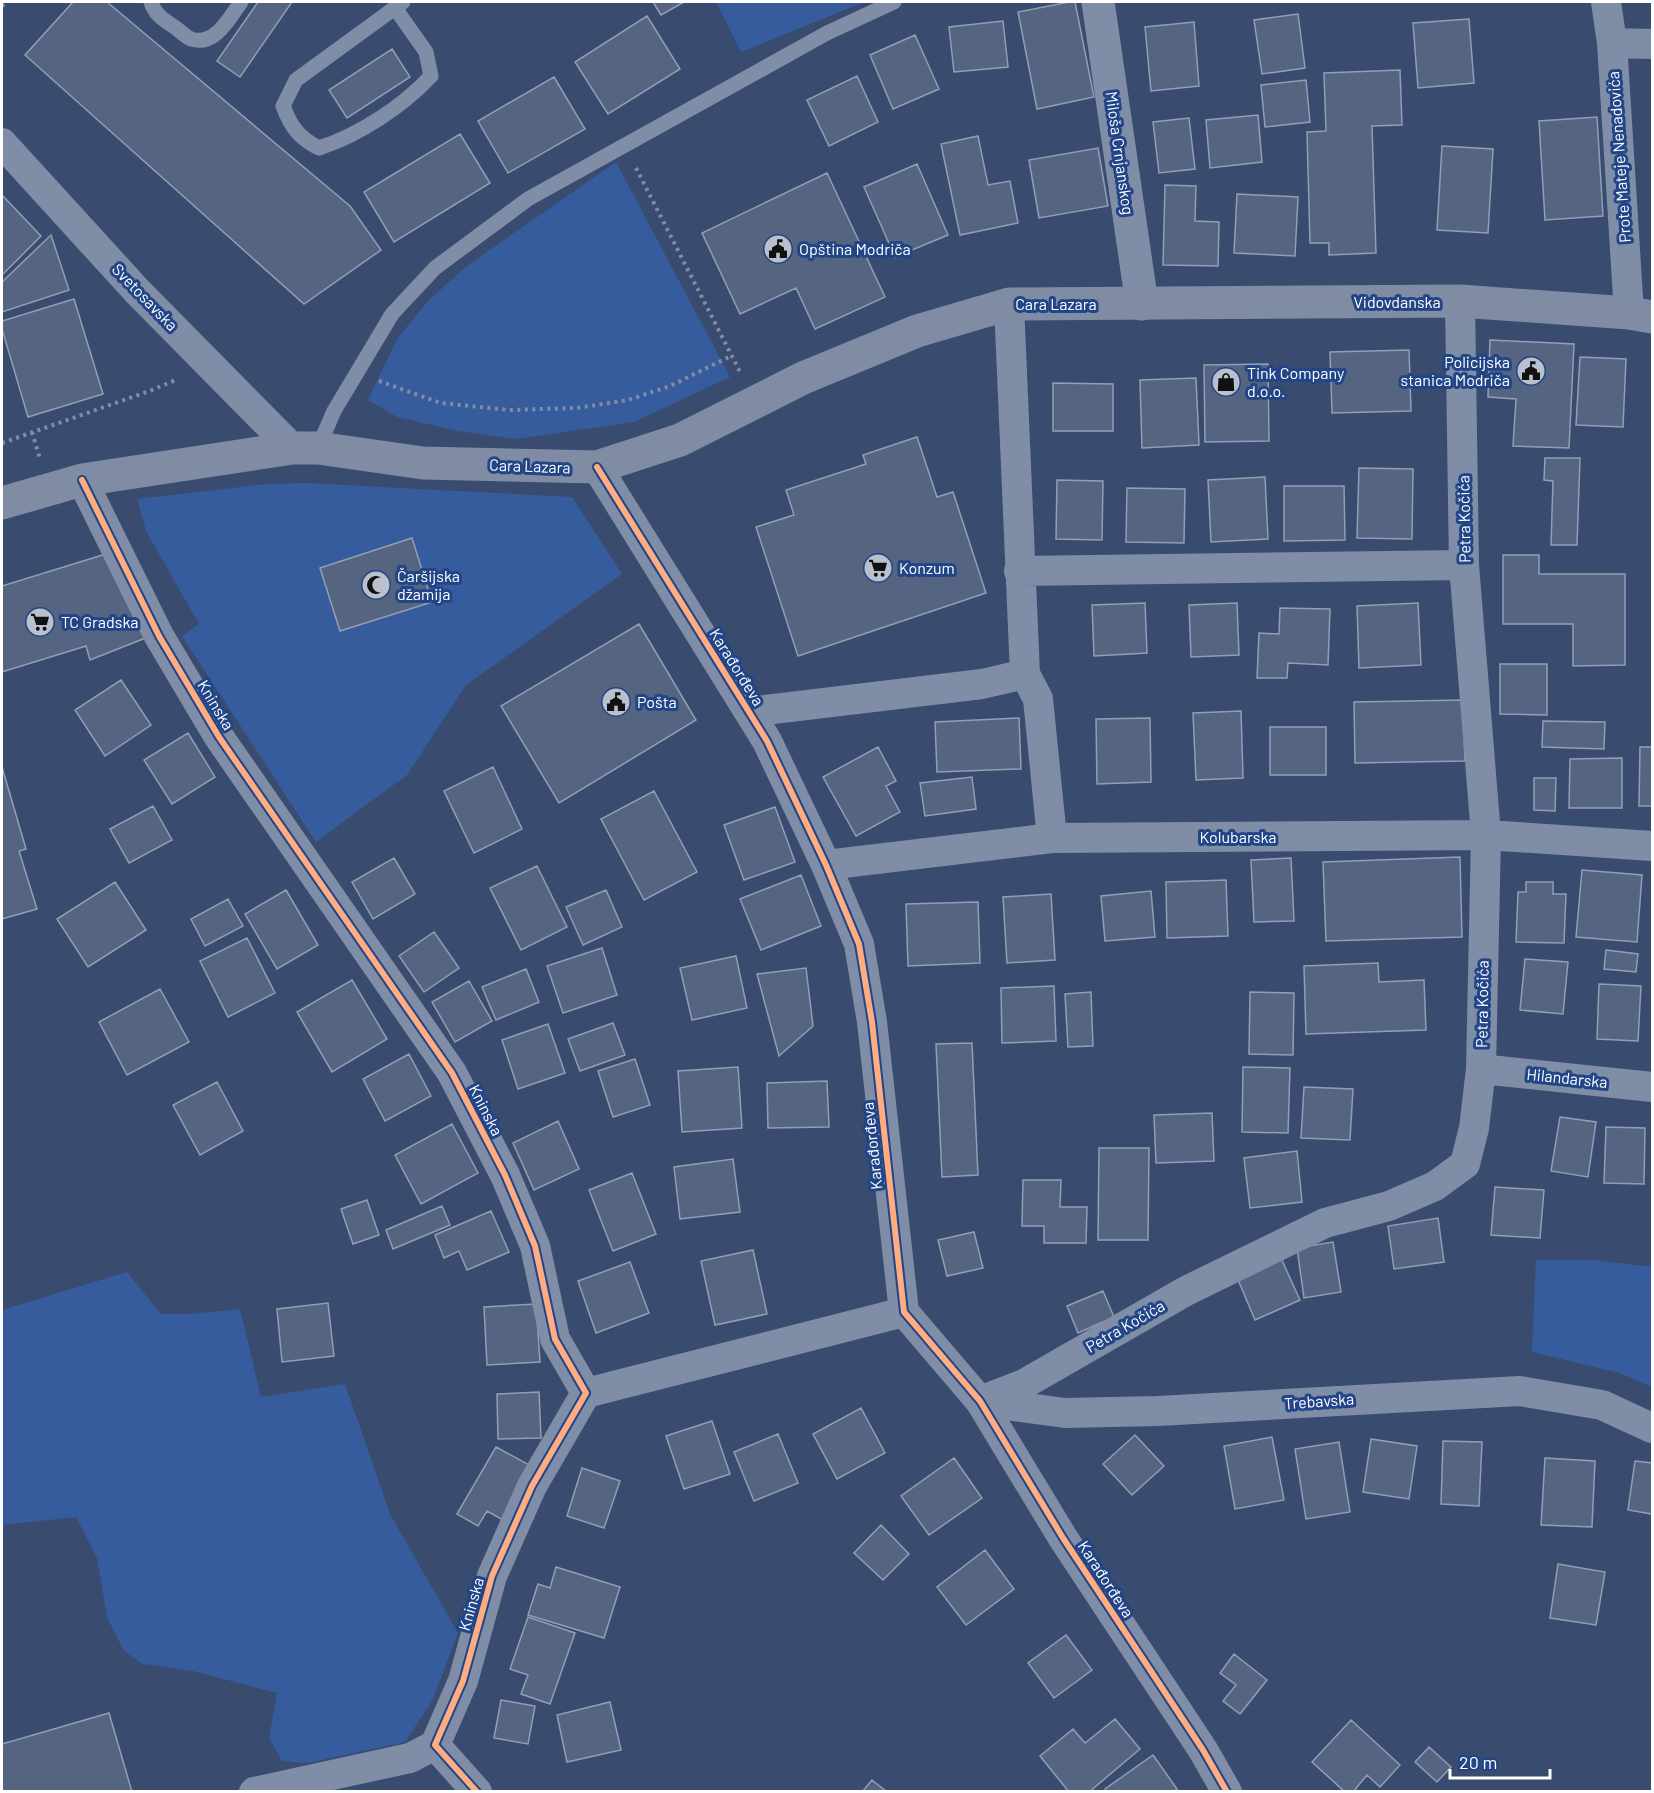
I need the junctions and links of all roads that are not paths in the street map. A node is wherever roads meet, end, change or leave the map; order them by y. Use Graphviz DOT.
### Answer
graph roads {
  1 [pos="151,2"];
  2 [pos="241,2"];
  3 [pos="894,2"];
  4 [pos="1098,2"];
  5 [pos="1606,2"];
  6 [pos="399,5"];
  7 [pos="1612,43"];
  8 [pos="1653,44"];
  9 [pos="2,143"];
  10 [pos="1460,301"];
  11 [pos="1009,304"];
  12 [pos="1142,304"];
  13 [pos="1641,315"];
  14 [pos="305,448"];
  15 [pos="597,467"];
  16 [pos="82,480"];
  17 [pos="2,504"];
  18 [pos="1464,565"];
  19 [pos="1019,571"];
  20 [pos="1025,674"];
  21 [pos="749,712"];
  22 [pos="1486,835"];
  23 [pos="1052,838"];
  24 [pos="1653,846"];
  25 [pos="825,865"];
  26 [pos="1481,1069"];
  27 [pos="1653,1087"];
  28 [pos="904,1312"];
  29 [pos="586,1393"];
  30 [pos="980,1401"];
  31 [pos="1653,1428"];
  32 [pos="435,1745"];
  33 [pos="254,1791"];
  34 [pos="477,1791"];
  35 [pos="1227,1791"];
  1 -- 2 [label="lane"];
  3 -- 14 [label="lane"];
  4 -- 12 [label="street, Miloša Crnjanskog"];
  5 -- 7 [label="street, Prote Mateje Nenadovića"];
  6 -- 6 [label="lane"];
  7 -- 8 [label="street"];
  7 -- 13 [label="street, Prote Mateje Nenadovića"];
  9 -- 14 [label="street, Svetosavska"];
  10 -- 12 [label="main road, Vidovdanska"];
  10 -- 13 [label="main road, Vidovdanska"];
  10 -- 18 [label="street, Petra Kočića"];
  11 -- 12 [label="main road, Cara Lazara"];
  11 -- 15 [label="main road, Cara Lazara"];
  11 -- 19 [label="street"];
  14 -- 15 [label="main road, Cara Lazara"];
  14 -- 16 [label="main road, Cara Lazara"];
  15 -- 21 [label="street, Karađorđeva"];
  16 -- 17 [label="main road, Cara Lazara"];
  16 -- 29 [label="street, Kninska"];
  18 -- 19 [label="street"];
  18 -- 22 [label="street, Petra Kočića"];
  19 -- 20 [label="street"];
  20 -- 21 [label="street"];
  20 -- 23 [label="street"];
  21 -- 25 [label="street, Karađorđeva"];
  22 -- 23 [label="street, Kolubarska"];
  22 -- 24 [label="street, Kolubarska"];
  22 -- 26 [label="street, Petra Kočića"];
  23 -- 25 [label="street, Kolubarska"];
  25 -- 28 [label="street, Karađorđeva"];
  26 -- 27 [label="street, Hilandarska"];
  26 -- 30 [label="street, Petra Kočića"];
  28 -- 29 [label="street"];
  28 -- 30 [label="street, Karađorđeva"];
  29 -- 32 [label="street, Kninska"];
  30 -- 31 [label="street, Trebavska"];
  30 -- 35 [label="street, Karađorđeva"];
  32 -- 33 [label="street"];
  32 -- 34 [label="street"];
}
